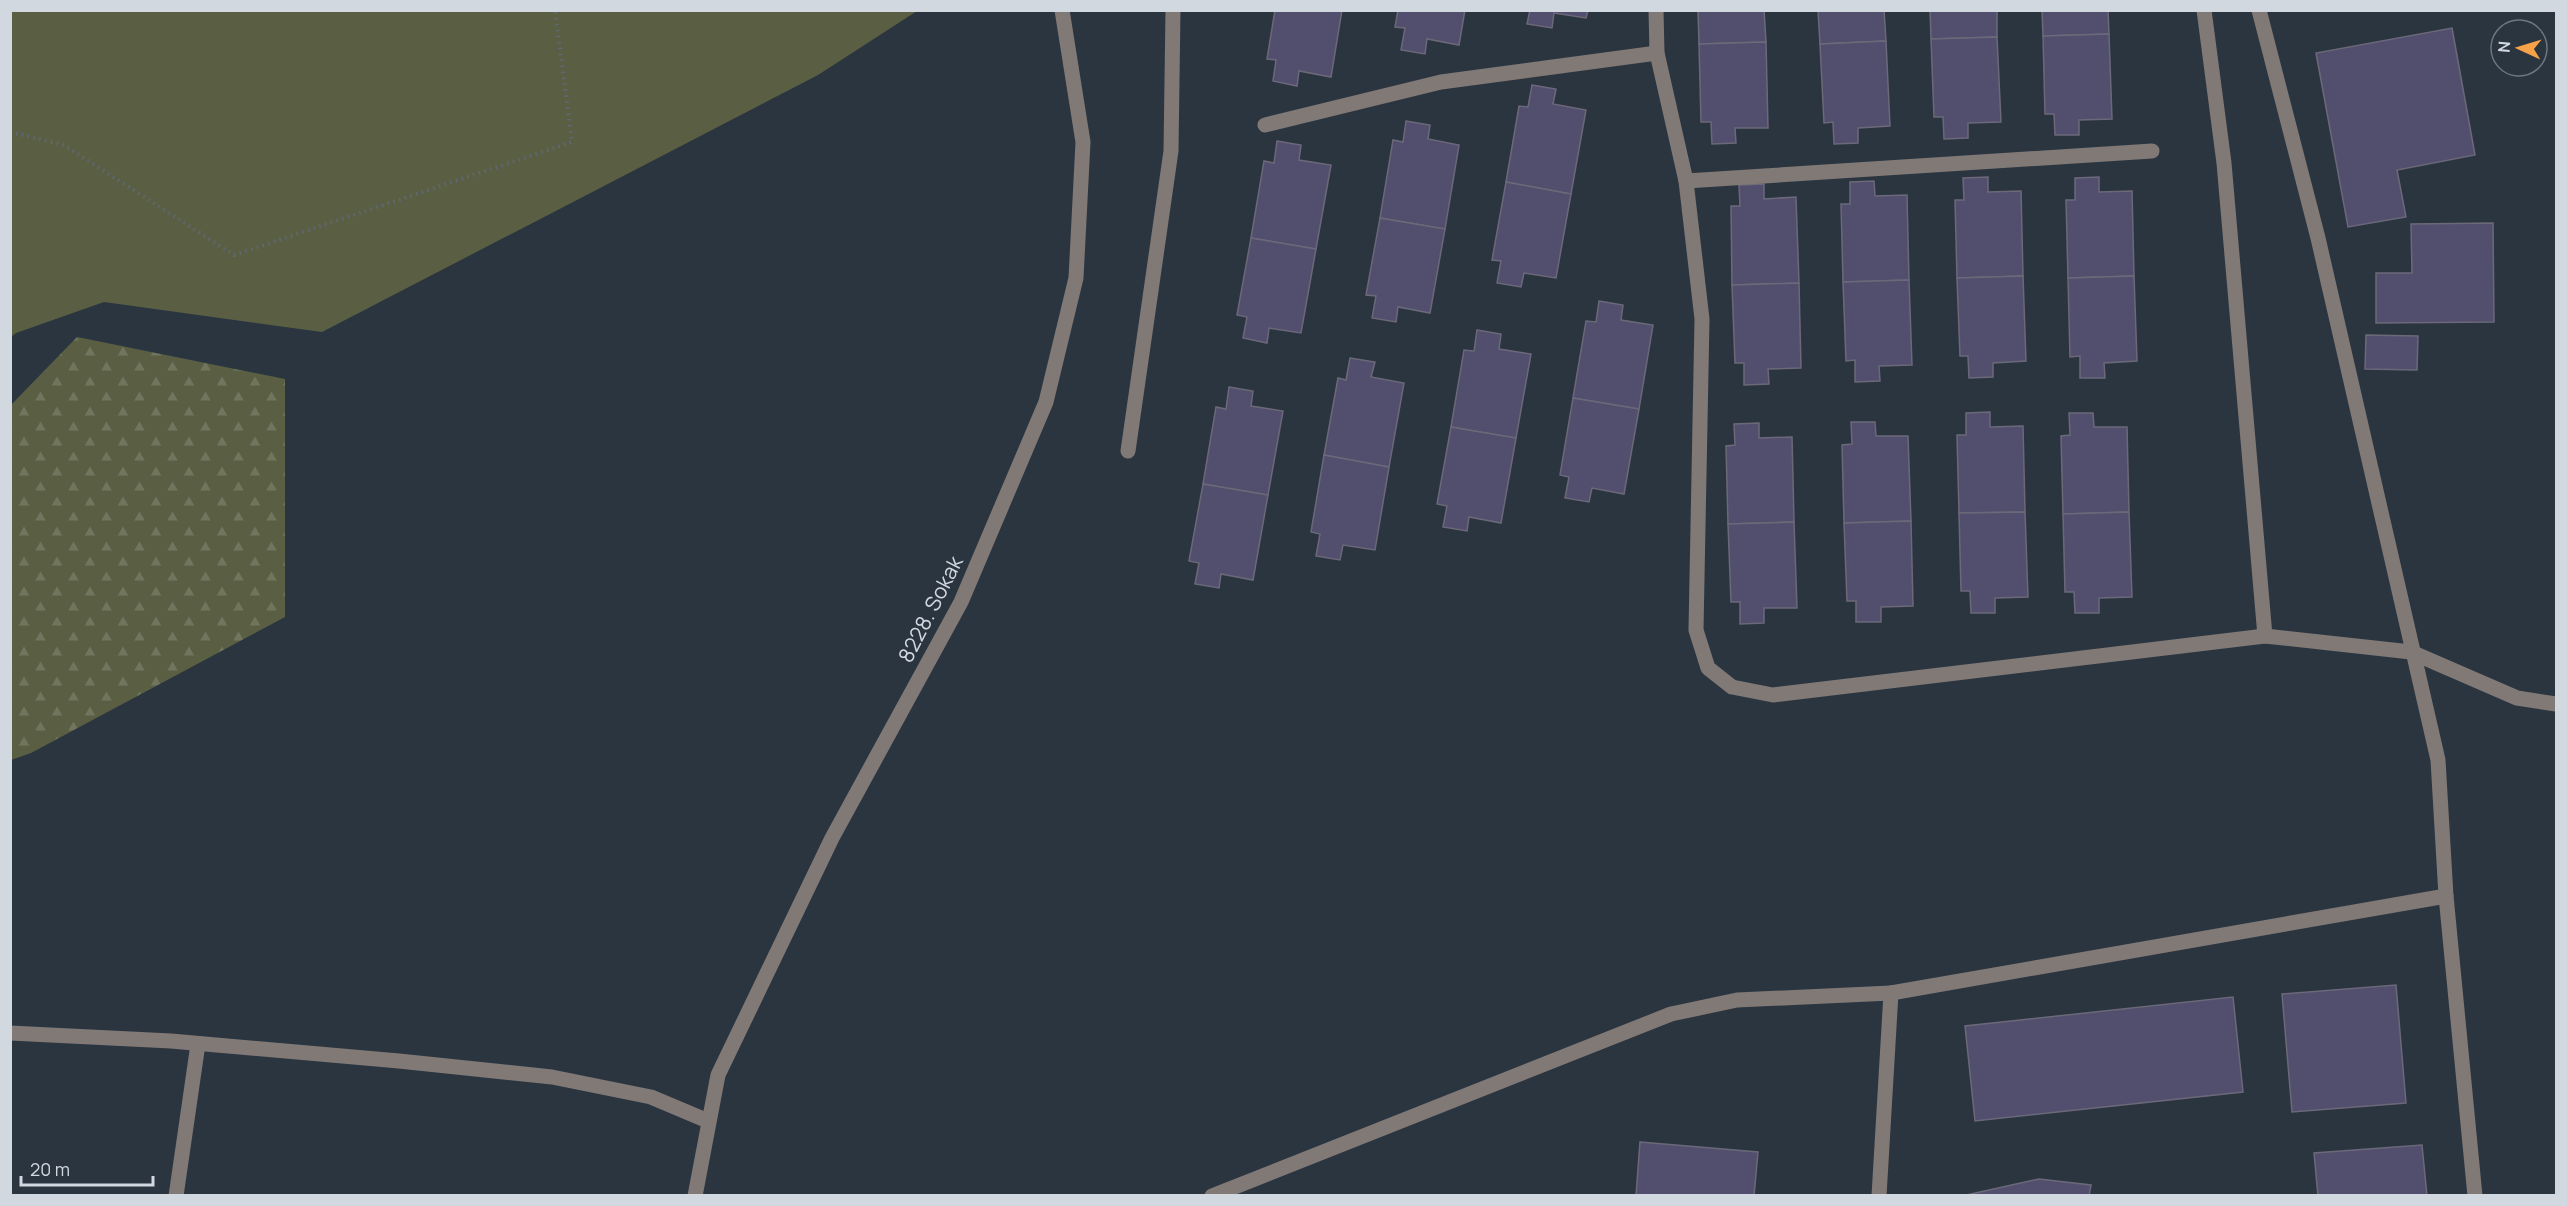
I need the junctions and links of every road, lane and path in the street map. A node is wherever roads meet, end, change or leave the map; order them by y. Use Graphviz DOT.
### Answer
graph roads {
  1 [pos="555,10"];
  2 [pos="1062,10"];
  3 [pos="1173,10"];
  4 [pos="1656,10"];
  5 [pos="2204,10"];
  6 [pos="2259,10"];
  7 [pos="1657,53"];
  8 [pos="1265,125"];
  9 [pos="10,132"];
  10 [pos="2152,151"];
  11 [pos="1686,181"];
  12 [pos="1128,451"];
  13 [pos="2265,636"];
  14 [pos="2411,652"];
  15 [pos="2556,704"];
  16 [pos="2446,896"];
  17 [pos="1891,993"];
  18 [pos="10,1033"];
  19 [pos="198,1044"];
  20 [pos="708,1121"];
  21 [pos="176,1196"];
  22 [pos="695,1196"];
  23 [pos="1212,1196"];
  24 [pos="1879,1196"];
  25 [pos="2475,1196"];
  1 -- 9 [label="path"];
  2 -- 20 [label="street, 8228. Sokak"];
  3 -- 12 [label="street"];
  4 -- 7 [label="street"];
  5 -- 13 [label="street"];
  6 -- 14 [label="street"];
  7 -- 8 [label="street"];
  7 -- 11 [label="street"];
  10 -- 11 [label="street"];
  11 -- 13 [label="street"];
  13 -- 14 [label="street"];
  14 -- 15 [label="street"];
  14 -- 16 [label="street"];
  16 -- 17 [label="street"];
  16 -- 25 [label="street"];
  17 -- 23 [label="street"];
  17 -- 24 [label="street"];
  18 -- 19 [label="street"];
  19 -- 20 [label="street"];
  19 -- 21 [label="street"];
  20 -- 22 [label="street, 8228. Sokak"];
}
